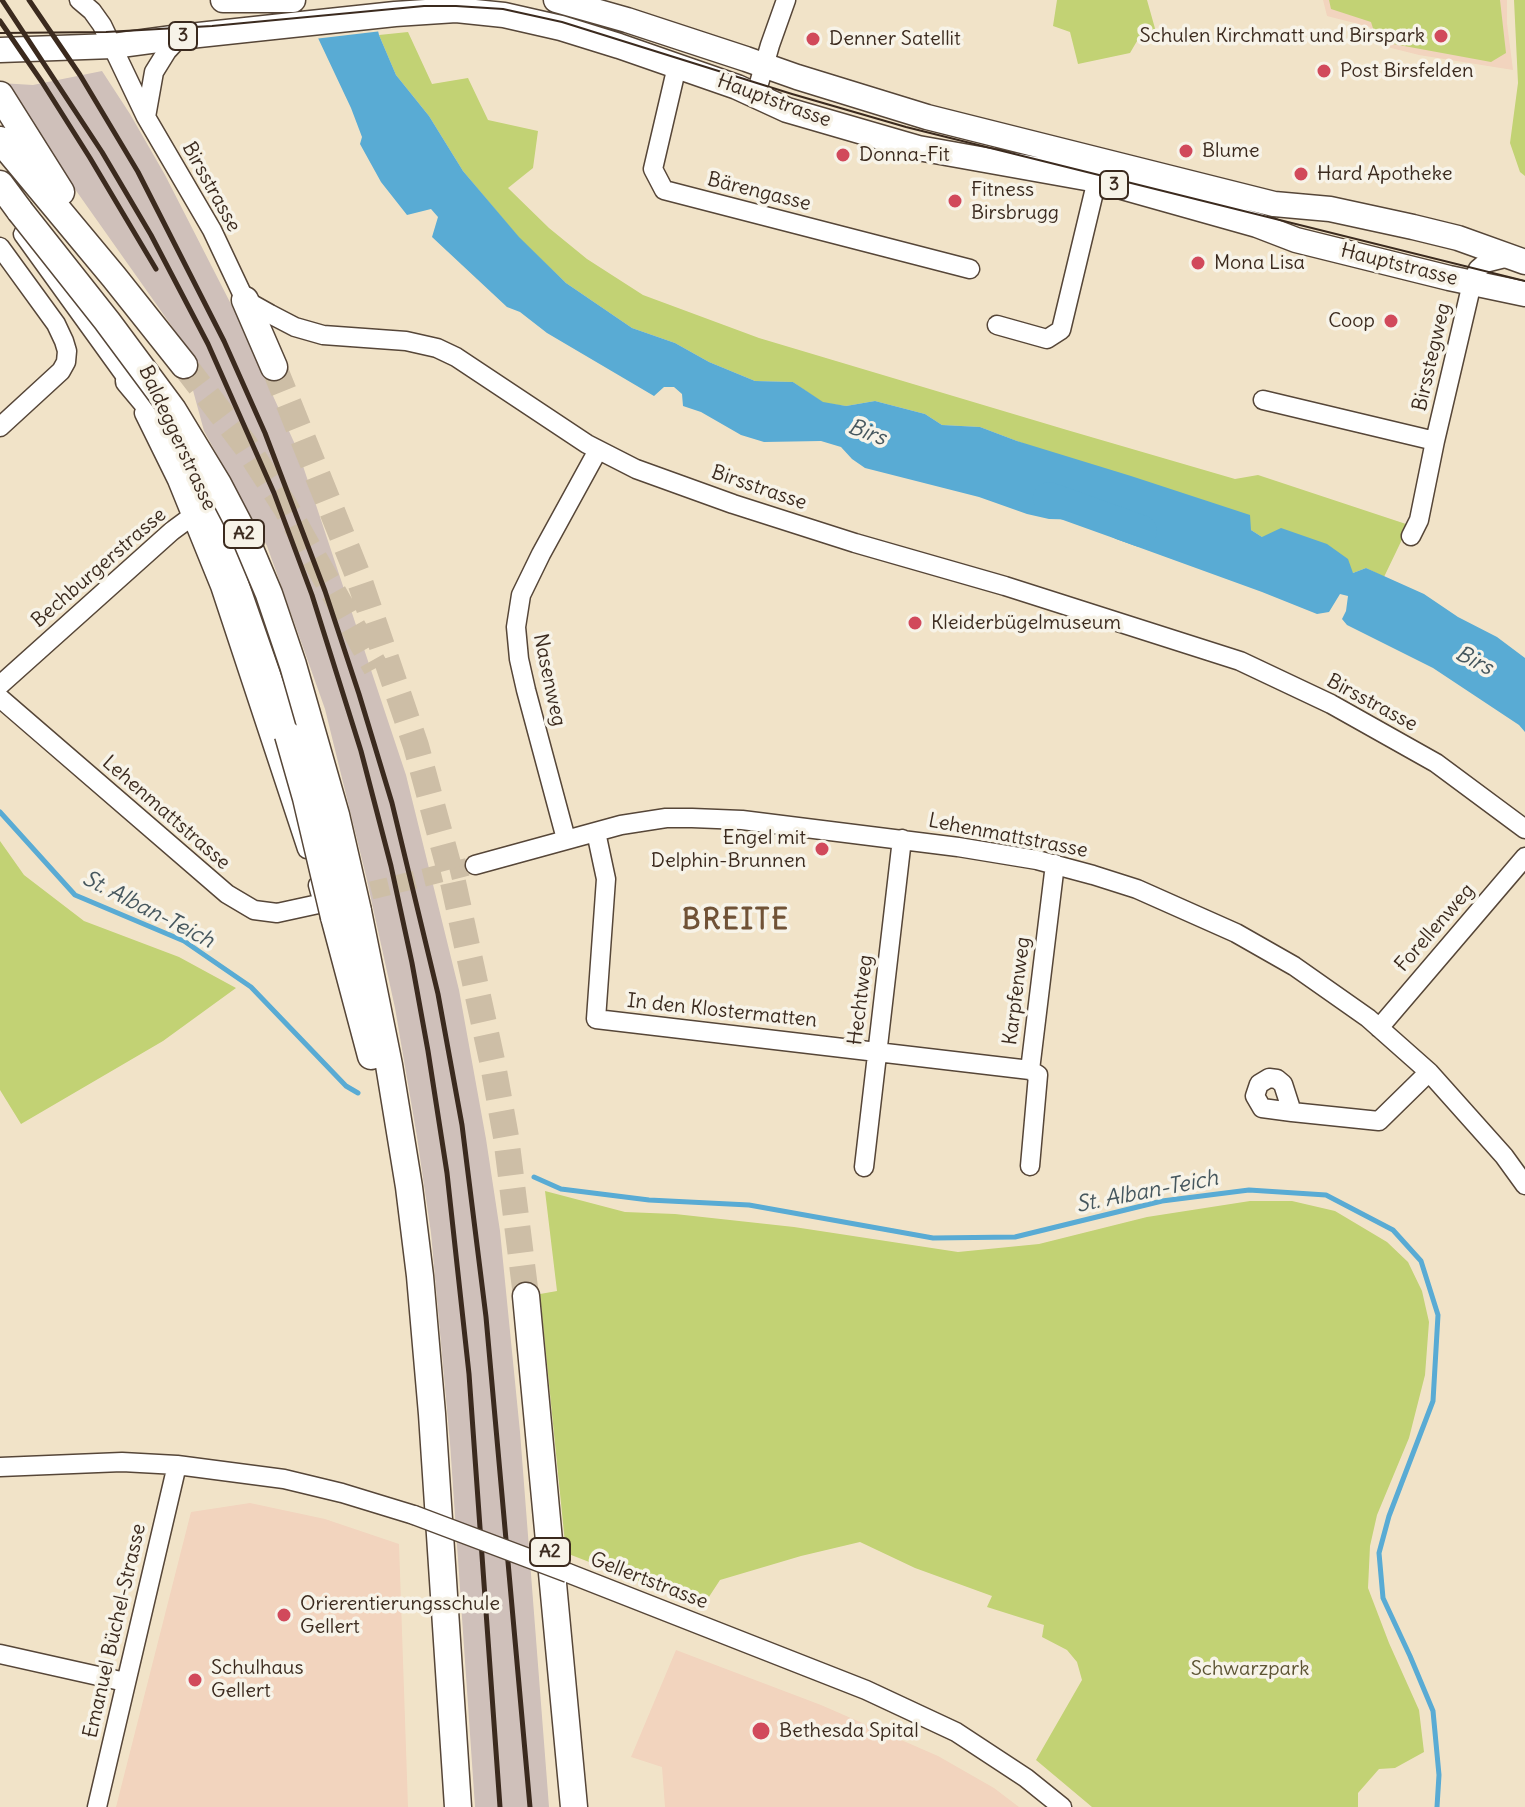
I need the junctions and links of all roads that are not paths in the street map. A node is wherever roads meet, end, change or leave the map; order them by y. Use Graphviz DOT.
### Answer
graph roads {
  1 [pos="79,0"];
  2 [pos="223,0"];
  3 [pos="556,0"];
  4 [pos="786,0"];
  5 [pos="292,8"];
  6 [pos="180,37"];
  7 [pos="113,46"];
  8 [pos="0,50"];
  9 [pos="677,66"];
  10 [pos="763,66"];
  11 [pos="756,94"];
  12 [pos="0,95"];
  13 [pos="146,117"];
  14 [pos="0,140"];
  15 [pos="1099,170"];
  16 [pos="0,184"];
  17 [pos="0,192"];
  18 [pos="10,207"];
  19 [pos="0,247"];
  20 [pos="1517,259"];
  21 [pos="970,269"];
  22 [pos="114,277"];
  23 [pos="1472,283"];
  24 [pos="1525,294"];
  25 [pos="245,300"];
  26 [pos="997,325"];
  27 [pos="184,365"];
  28 [pos="274,367"];
  29 [pos="129,381"];
  30 [pos="1263,400"];
  31 [pos="0,427"];
  32 [pos="1435,441"];
  33 [pos="598,450"];
  34 [pos="191,517"];
  35 [pos="1411,536"];
  36 [pos="0,685"];
  37 [pos="0,698"];
  38 [pos="1525,829"];
  39 [pos="596,832"];
  40 [pos="566,839"];
  41 [pos="902,839"];
  42 [pos="1525,857"];
  43 [pos="1055,864"];
  44 [pos="475,865"];
  45 [pos="338,910"];
  46 [pos="1379,1028"];
  47 [pos="877,1051"];
  48 [pos="1030,1070"];
  49 [pos="1429,1072"];
  50 [pos="1292,1112"];
  51 [pos="1030,1166"];
  52 [pos="864,1167"];
  53 [pos="1525,1185"];
  54 [pos="526,1296"];
  55 [pos="177,1465"];
  56 [pos="0,1467"];
  57 [pos="0,1654"];
  58 [pos="125,1682"];
  59 [pos="97,1807"];
  60 [pos="458,1807"];
  61 [pos="574,1807"];
  62 [pos="1062,1807"];
  1 -- 7 [label="street, Birsstrasse"];
  2 -- 5 [label="main road, 3"];
  3 -- 10 [label="main road, Hauptstrasse / 3"];
  4 -- 10 [label="street"];
  5 -- 6 [label="main road, 3"];
  5 -- 9 [label="main road, Hauptstrasse / 3"];
  6 -- 7 [label="main road, 3"];
  6 -- 13 [label="street"];
  7 -- 8 [label="main road, 3"];
  7 -- 13 [label="street, Birsstrasse"];
  9 -- 11 [label="main road, Hauptstrasse / 3"];
  9 -- 21 [label="street, Bärengasse"];
  10 -- 11 [label="street"];
  10 -- 15 [label="main road, Hauptstrasse / 3"];
  11 -- 15 [label="main road, Hauptstrasse / 3"];
  12 -- 22 [label="highway"];
  13 -- 25 [label="street, Birsstrasse"];
  14 -- 22 [label="highway"];
  15 -- 20 [label="main road, Hauptstrasse / 3"];
  15 -- 23 [label="main road, Hauptstrasse / 3"];
  15 -- 26 [label="street"];
  16 -- 18 [label="highway, A2"];
  17 -- 18 [label="highway"];
  18 -- 29 [label="street, Baldeggerstrasse"];
  18 -- 45 [label="highway, A2, bridge"];
  19 -- 31 [label="street"];
  20 -- 23 [label="street, Birsstegweg"];
  22 -- 27 [label="highway"];
  23 -- 24 [label="main road, Hauptstrasse / 3"];
  23 -- 32 [label="street, Birsstegweg"];
  25 -- 28 [label="highway"];
  25 -- 33 [label="street, Birsstrasse"];
  29 -- 34 [label="street, Baldeggerstrasse"];
  29 -- 45 [label="highway, bridge"];
  30 -- 32 [label="street, Birsstegweg"];
  32 -- 35 [label="street, Birsstegweg"];
  33 -- 38 [label="street, Birsstrasse"];
  33 -- 40 [label="street, Nasenweg"];
  34 -- 36 [label="street, Bechburgerstrasse"];
  34 -- 45 [label="street, Baldeggerstrasse"];
  37 -- 45 [label="street, Lehenmattstrasse"];
  39 -- 40 [label="street, Lehenmattstrasse"];
  39 -- 41 [label="street, Lehenmattstrasse"];
  39 -- 47 [label="street, In den Klostermatten"];
  40 -- 44 [label="street, Lehenmattstrasse"];
  41 -- 43 [label="street, Lehenmattstrasse"];
  41 -- 47 [label="street, Hechtweg"];
  42 -- 46 [label="street, Forellenweg"];
  43 -- 46 [label="street, Lehenmattstrasse"];
  43 -- 48 [label="street, Karpfenweg"];
  45 -- 60 [label="highway, A2"];
  46 -- 49 [label="street, Lehenmattstrasse"];
  47 -- 48 [label="street, In den Klostermatten"];
  47 -- 52 [label="street, Hechtweg"];
  48 -- 51 [label="street, Karpfenweg"];
  49 -- 50 [label="street"];
  49 -- 53 [label="street, Lehenmattstrasse"];
  54 -- 61 [label="highway, A2"];
  55 -- 56 [label="street, Gellertstrasse"];
  55 -- 58 [label="street, Emanuel Büchel-Strasse"];
  55 -- 62 [label="street, Gellertstrasse, bridge"];
  57 -- 58 [label="street"];
  58 -- 59 [label="street, Emanuel Büchel-Strasse"];
}
